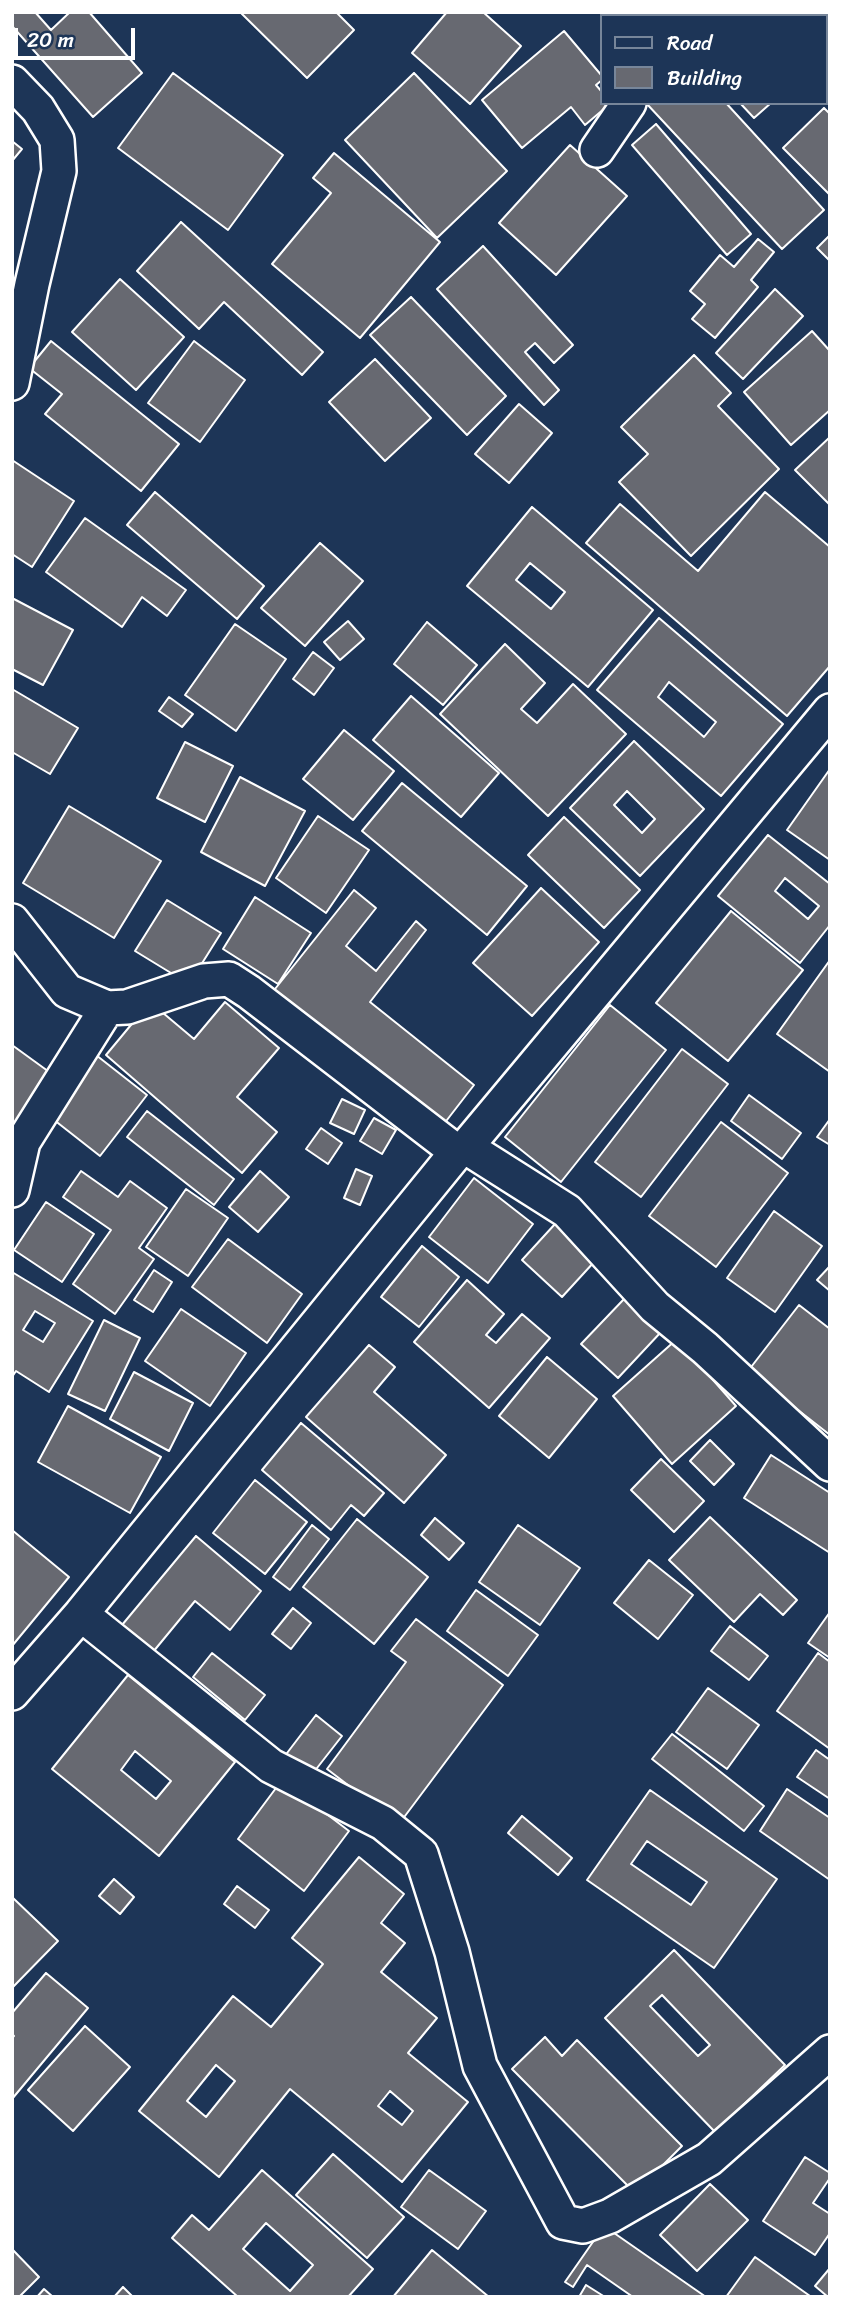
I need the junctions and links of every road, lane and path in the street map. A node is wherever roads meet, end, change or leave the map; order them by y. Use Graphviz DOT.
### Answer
graph roads {
  1 [pos="12,82"];
  2 [pos="628,105"];
  3 [pos="597,150"];
  4 [pos="12,383"];
  5 [pos="830,711"];
  6 [pos="12,921"];
  7 [pos="107,1008"];
  8 [pos="461,1149"];
  9 [pos="12,1190"];
  10 [pos="830,1464"];
  11 [pos="81,1614"];
  12 [pos="12,1693"];
  13 [pos="830,2052"];
  1 -- 4 [label="street"];
  2 -- 3 [label="street"];
  5 -- 8 [label="street"];
  6 -- 7 [label="street"];
  7 -- 8 [label="street"];
  7 -- 9 [label="street"];
  8 -- 10 [label="street"];
  8 -- 11 [label="street"];
  11 -- 12 [label="street"];
  11 -- 13 [label="street"];
}
